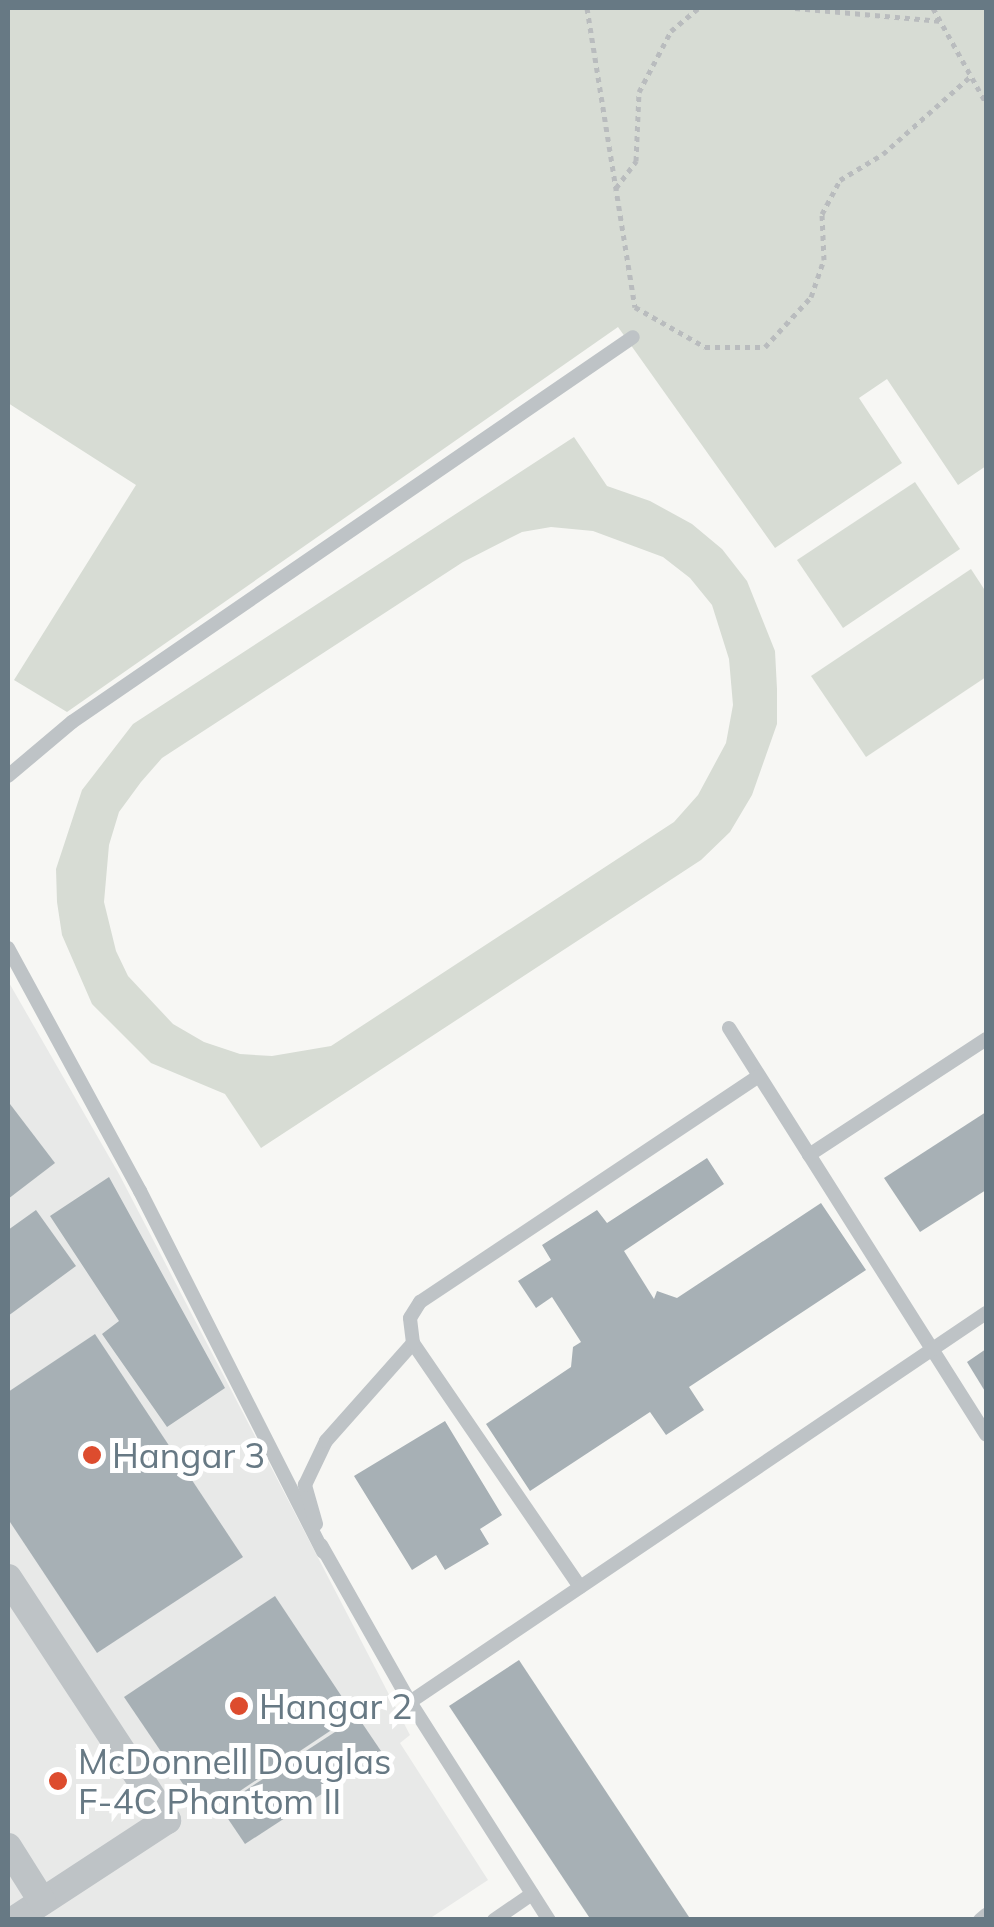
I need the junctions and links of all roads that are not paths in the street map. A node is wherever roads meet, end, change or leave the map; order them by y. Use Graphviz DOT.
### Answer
graph roads {
  1 [pos="634,337"];
  2 [pos="8,776"];
  3 [pos="8,948"];
  4 [pos="729,1028"];
  5 [pos="986,1039"];
  6 [pos="759,1076"];
  7 [pos="809,1155"];
  8 [pos="986,1313"];
  9 [pos="412,1342"];
  10 [pos="932,1349"];
  11 [pos="986,1435"];
  12 [pos="323,1552"];
  13 [pos="8,1578"];
  14 [pos="580,1587"];
  15 [pos="410,1702"];
  16 [pos="8,1847"];
  17 [pos="532,1894"];
  18 [pos="42,1901"];
  19 [pos="986,1915"];
  20 [pos="14,1920"];
  21 [pos="494,1920"];
  22 [pos="549,1920"];
  23 [pos="980,1920"];
  1 -- 2 [label="lane"];
  3 -- 12 [label="lane"];
  4 -- 6 [label="lane"];
  5 -- 7 [label="lane"];
  6 -- 7 [label="lane"];
  6 -- 9 [label="lane"];
  7 -- 10 [label="lane"];
  8 -- 10 [label="lane"];
  9 -- 12 [label="lane"];
  9 -- 14 [label="lane"];
  10 -- 11 [label="lane"];
  10 -- 14 [label="lane"];
  12 -- 15 [label="lane"];
  13 -- 18 [label="street"];
  14 -- 15 [label="lane"];
  15 -- 17 [label="lane"];
  16 -- 18 [label="street"];
  17 -- 21 [label="lane"];
  17 -- 22 [label="lane"];
  18 -- 20 [label="street"];
  19 -- 23 [label="lane"];
}
